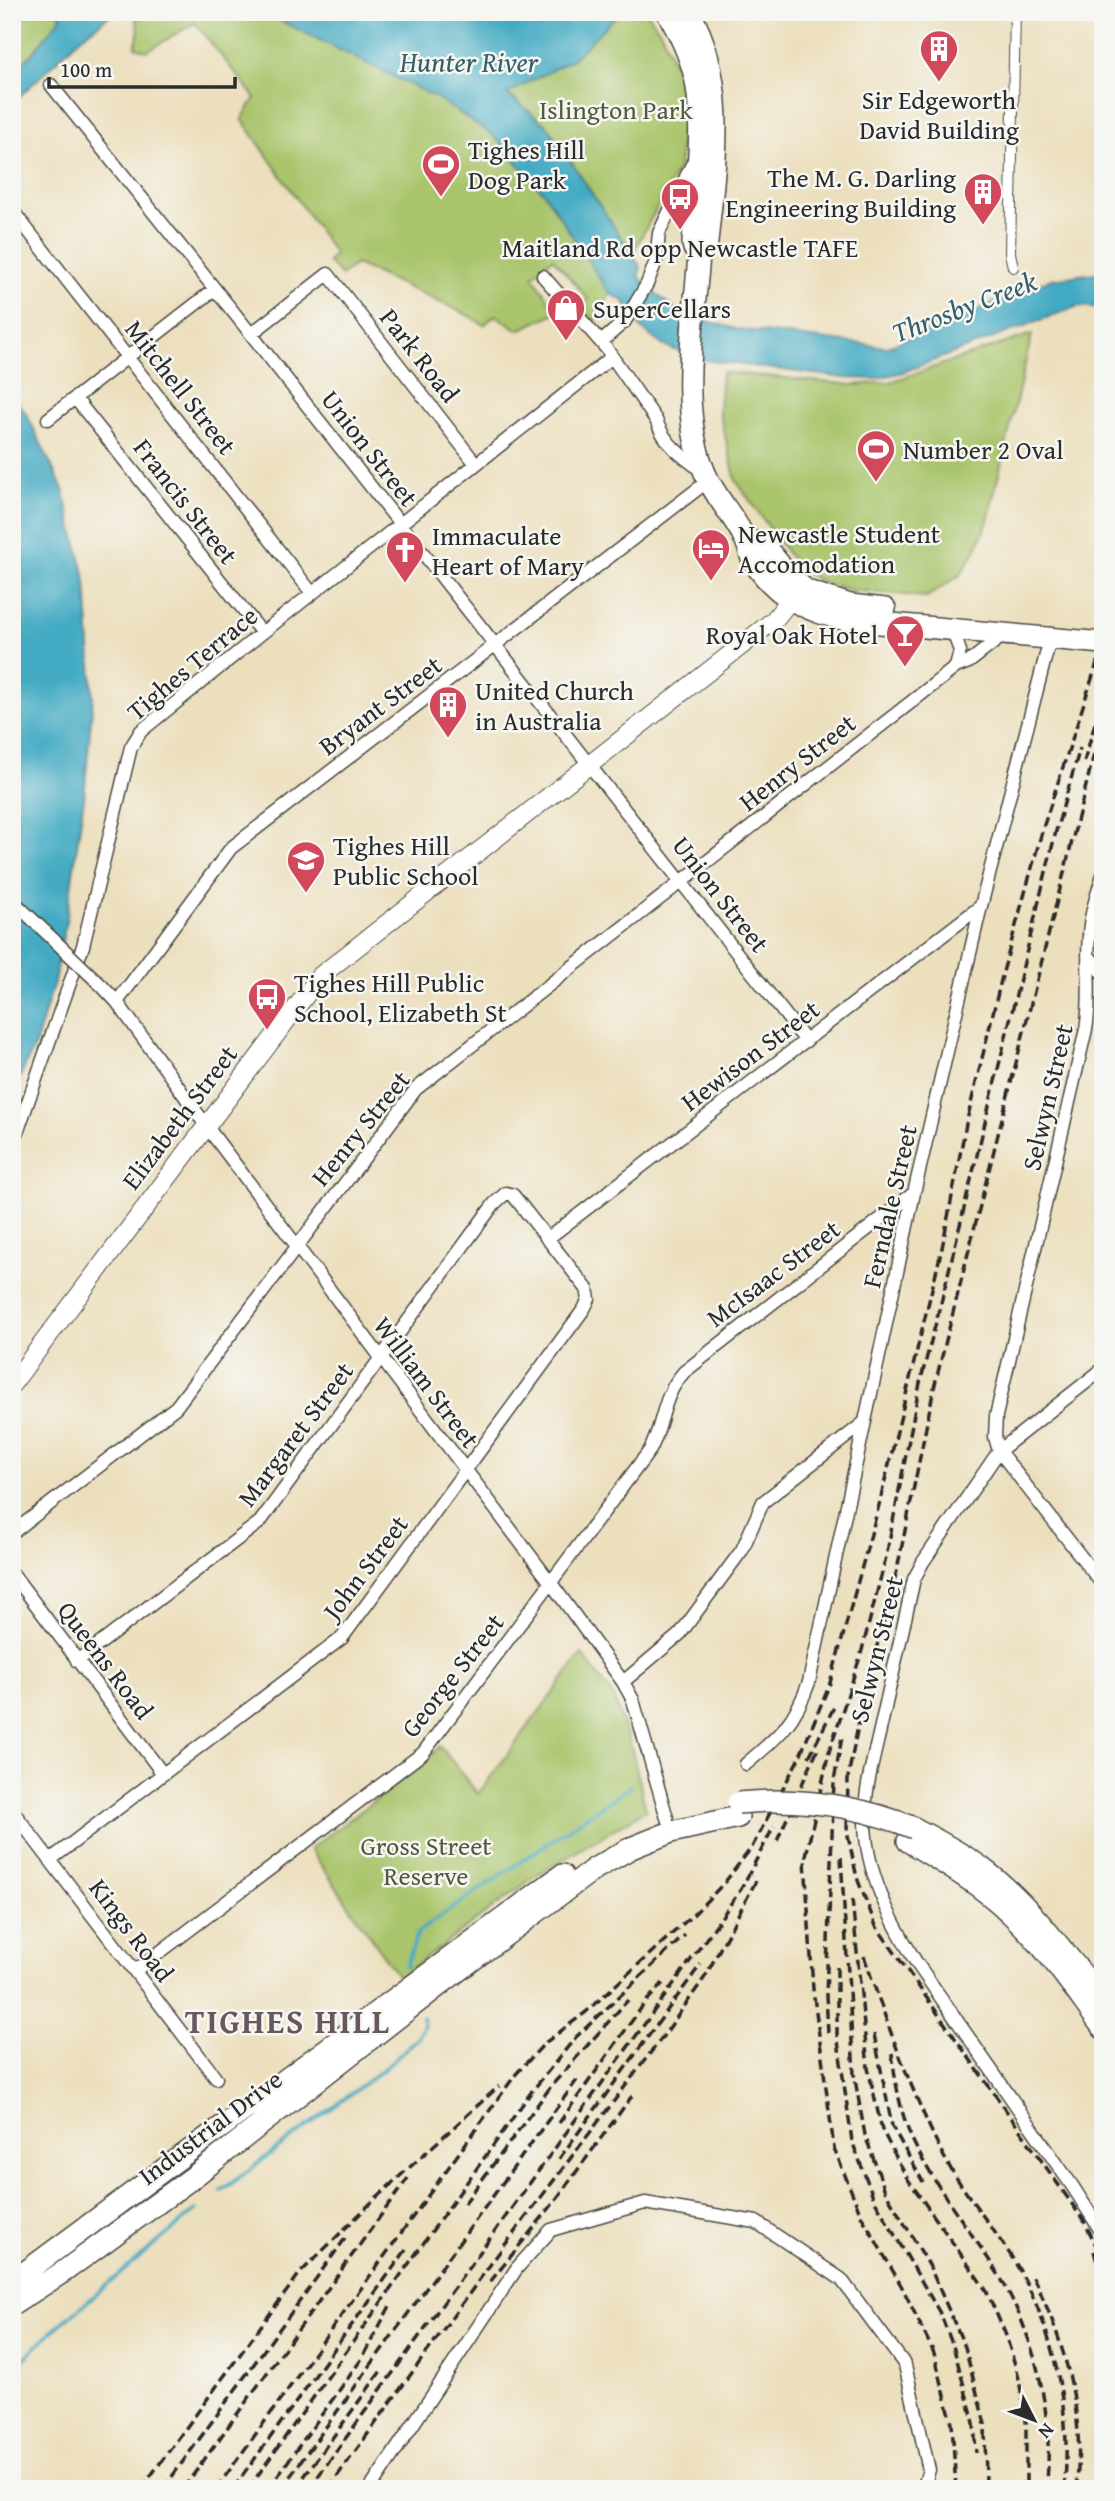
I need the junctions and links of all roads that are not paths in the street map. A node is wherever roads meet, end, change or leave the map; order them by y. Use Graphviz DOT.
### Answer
graph roads {
  1 [pos="667,12"];
  2 [pos="689,12"];
  3 [pos="1015,12"];
  4 [pos="51,85"];
  5 [pos="698,154"];
  6 [pos="12,210"];
  7 [pos="699,256"];
  8 [pos="1013,267"];
  9 [pos="544,276"];
  10 [pos="215,289"];
  11 [pos="251,334"];
  12 [pos="601,342"];
  13 [pos="129,357"];
  14 [pos="612,357"];
  15 [pos="75,398"];
  16 [pos="48,419"];
  17 [pos="476,464"];
  18 [pos="706,477"];
  19 [pos="401,523"];
  20 [pos="312,593"];
  21 [pos="796,594"];
  22 [pos="951,629"];
  23 [pos="1103,632"];
  24 [pos="262,633"];
  25 [pos="1005,634"];
  26 [pos="1063,636"];
  27 [pos="1103,643"];
  28 [pos="496,645"];
  29 [pos="956,667"];
  30 [pos="589,765"];
  31 [pos="1103,875"];
  32 [pos="681,880"];
  33 [pos="12,900"];
  34 [pos="981,906"];
  35 [pos="1088,954"];
  36 [pos="1103,974"];
  37 [pos="110,994"];
  38 [pos="806,1041"];
  39 [pos="206,1126"];
  40 [pos="12,1147"];
  41 [pos="914,1194"];
  42 [pos="547,1239"];
  43 [pos="296,1246"];
  44 [pos="380,1359"];
  45 [pos="694,1363"];
  46 [pos="1103,1369"];
  47 [pos="12,1384"];
  48 [pos="865,1422"];
  49 [pos="999,1451"];
  50 [pos="465,1471"];
  51 [pos="12,1534"];
  52 [pos="12,1573"];
  53 [pos="551,1583"];
  54 [pos="1103,1585"];
  55 [pos="77,1661"];
  56 [pos="623,1682"];
  57 [pos="746,1764"];
  58 [pos="163,1774"];
  59 [pos="12,1810"];
  60 [pos="738,1810"];
  61 [pos="667,1818"];
  62 [pos="911,1835"];
  63 [pos="50,1860"];
  64 [pos="135,1971"];
  65 [pos="1103,1999"];
  66 [pos="1103,2028"];
  67 [pos="216,2078"];
  68 [pos="178,2160"];
  69 [pos="192,2178"];
  70 [pos="1103,2234"];
  71 [pos="12,2282"];
  72 [pos="12,2305"];
  73 [pos="370,2489"];
  74 [pos="923,2489"];
  1 -- 5 [label="main road"];
  2 -- 7 [label="main road"];
  3 -- 8 [label="street"];
  4 -- 10 [label="street, Union Street"];
  5 -- 7 [label="main road"];
  5 -- 12 [label="street"];
  6 -- 13 [label="street, Mitchell Street"];
  7 -- 18 [label="main road"];
  9 -- 12 [label="street"];
  10 -- 11 [label="street, Union Street"];
  10 -- 13 [label="street"];
  11 -- 17 [label="street, Park Road"];
  11 -- 19 [label="street, Union Street"];
  12 -- 14 [label="street"];
  13 -- 15 [label="street"];
  13 -- 20 [label="street, Mitchell Street"];
  14 -- 17 [label="street, Tighes Terrace"];
  14 -- 18 [label="street"];
  15 -- 16 [label="street"];
  15 -- 24 [label="street, Francis Street"];
  17 -- 19 [label="street, Tighes Terrace"];
  18 -- 21 [label="main road"];
  18 -- 28 [label="street, Bryant Street"];
  19 -- 20 [label="street, Tighes Terrace"];
  19 -- 28 [label="street, Union Street"];
  20 -- 24 [label="street, Tighes Terrace"];
  21 -- 22 [label="main road"];
  21 -- 26 [label="main road"];
  21 -- 30 [label="main road, Elizabeth Street"];
  22 -- 25 [label="main road"];
  22 -- 29 [label="street"];
  23 -- 26 [label="main road"];
  24 -- 40 [label="street, Tighes Terrace"];
  25 -- 26 [label="main road"];
  25 -- 29 [label="street, Henry Street"];
  26 -- 27 [label="main road"];
  26 -- 34 [label="street, Ferndale Street"];
  28 -- 30 [label="street, Union Street"];
  28 -- 37 [label="street, Bryant Street"];
  29 -- 32 [label="street, Henry Street"];
  30 -- 32 [label="street, Union Street"];
  30 -- 39 [label="main road, Elizabeth Street"];
  31 -- 35 [label="street, Selwyn Street"];
  32 -- 38 [label="street, Union Street"];
  32 -- 43 [label="street, Henry Street"];
  33 -- 37 [label="street, William Street, bridge"];
  34 -- 38 [label="street, Hewison Street"];
  34 -- 41 [label="street, Ferndale Street"];
  35 -- 36 [label="street"];
  35 -- 49 [label="street, Selwyn Street"];
  37 -- 39 [label="street, William Street"];
  38 -- 42 [label="street, Hewison Street"];
  39 -- 43 [label="street, William Street"];
  39 -- 47 [label="main road, Elizabeth Street"];
  41 -- 45 [label="street, McIsaac Street"];
  41 -- 48 [label="street, Ferndale Street"];
  42 -- 44 [label="street, Margaret Street"];
  42 -- 50 [label="street, John Street"];
  43 -- 44 [label="street, William Street"];
  43 -- 51 [label="street, Henry Street"];
  44 -- 50 [label="street, William Street"];
  44 -- 55 [label="street, Margaret Street"];
  45 -- 53 [label="street, George Street"];
  46 -- 49 [label="street"];
  48 -- 56 [label="street"];
  48 -- 57 [label="street, Ferndale Street"];
  49 -- 54 [label="street"];
  49 -- 70 [label="street, Selwyn Street"];
  50 -- 53 [label="street, William Street"];
  50 -- 58 [label="street, John Street"];
  52 -- 55 [label="street, Queens Road"];
  53 -- 56 [label="street, William Street"];
  53 -- 64 [label="street, George Street"];
  55 -- 58 [label="street, Queens Road"];
  56 -- 61 [label="street, William Street"];
  58 -- 63 [label="street, John Street"];
  59 -- 63 [label="street, Kings Road"];
  60 -- 61 [label="main road, Industrial Drive"];
  60 -- 62 [label="main road, Industrial Drive, bridge"];
  60 -- 69 [label="main road, Industrial Drive"];
  61 -- 68 [label="main road, Industrial Drive"];
  62 -- 65 [label="main road, Industrial Drive"];
  62 -- 66 [label="main road, Industrial Drive"];
  63 -- 64 [label="street, Kings Road"];
  64 -- 67 [label="street, Kings Road"];
  68 -- 69 [label="street"];
  68 -- 71 [label="main road, Industrial Drive"];
  69 -- 72 [label="main road, Industrial Drive"];
  73 -- 74 [label="street"];
}
